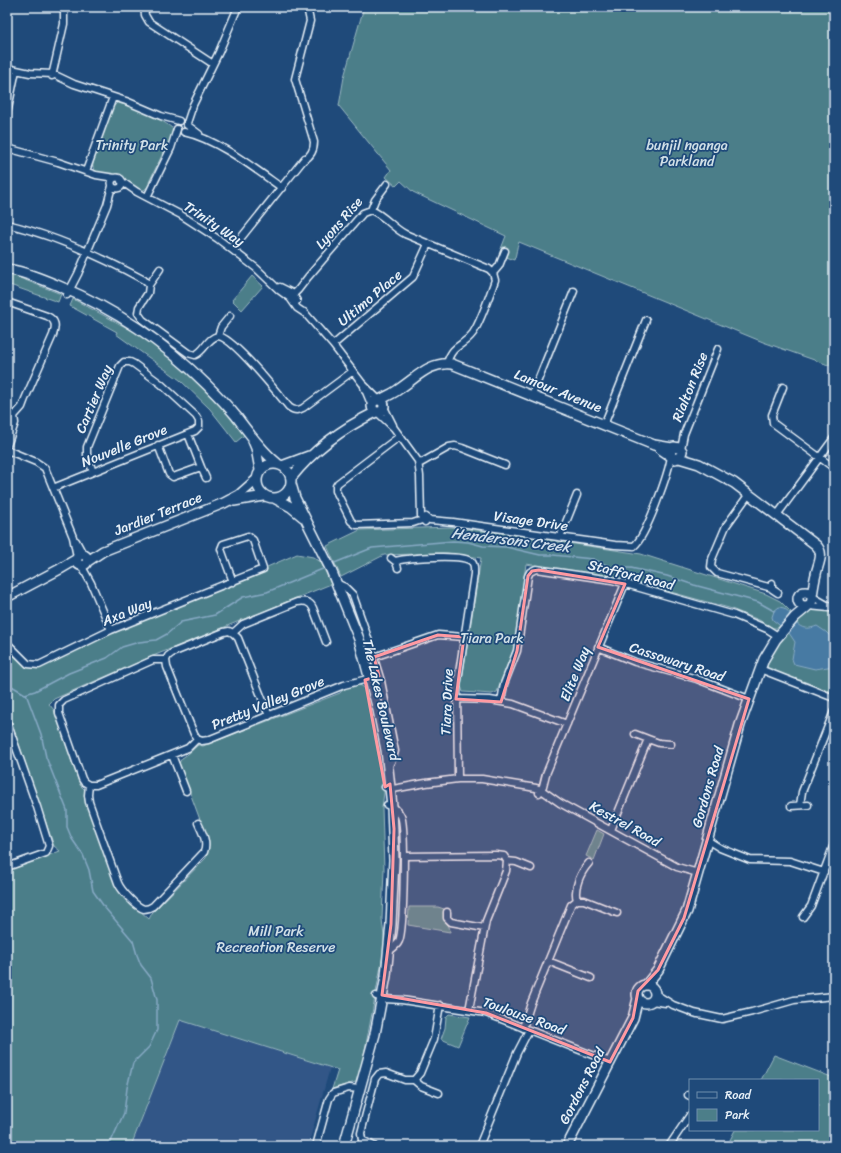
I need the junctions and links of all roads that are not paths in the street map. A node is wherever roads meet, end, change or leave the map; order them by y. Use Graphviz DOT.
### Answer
graph roads {
  1 [pos="64,7"];
  2 [pos="144,7"];
  3 [pos="238,7"];
  4 [pos="307,7"];
  5 [pos="213,64"];
  6 [pos="7,68"];
  7 [pos="16,70"];
  8 [pos="51,75"];
  9 [pos="113,97"];
  10 [pos="7,114"];
  11 [pos="161,116"];
  12 [pos="184,122"];
  13 [pos="180,130"];
  14 [pos="204,138"];
  15 [pos="7,148"];
  16 [pos="86,171"];
  17 [pos="96,175"];
  18 [pos="118,179"];
  19 [pos="387,184"];
  20 [pos="115,186"];
  21 [pos="282,188"];
  22 [pos="137,192"];
  23 [pos="147,197"];
  24 [pos="371,210"];
  25 [pos="7,224"];
  26 [pos="428,244"];
  27 [pos="232,249"];
  28 [pos="88,251"];
  29 [pos="505,251"];
  30 [pos="160,269"];
  31 [pos="7,270"];
  32 [pos="493,273"];
  33 [pos="149,285"];
  34 [pos="574,291"];
  35 [pos="70,293"];
  36 [pos="292,295"];
  37 [pos="7,302"];
  38 [pos="230,316"];
  39 [pos="646,320"];
  40 [pos="218,336"];
  41 [pos="333,345"];
  42 [pos="718,349"];
  43 [pos="449,364"];
  44 [pos="353,371"];
  45 [pos="783,387"];
  46 [pos="532,395"];
  47 [pos="378,406"];
  48 [pos="7,412"];
  49 [pos="14,416"];
  50 [pos="199,422"];
  51 [pos="604,425"];
  52 [pos="250,433"];
  53 [pos="188,434"];
  54 [pos="400,436"];
  55 [pos="834,438"];
  56 [pos="7,446"];
  57 [pos="158,446"];
  58 [pos="7,450"];
  59 [pos="676,453"];
  60 [pos="312,454"];
  61 [pos="820,458"];
  62 [pos="419,464"];
  63 [pos="280,465"];
  64 [pos="505,465"];
  65 [pos="201,467"];
  66 [pos="834,468"];
  67 [pos="260,470"];
  68 [pos="93,472"];
  69 [pos="206,478"];
  70 [pos="256,480"];
  71 [pos="291,481"];
  72 [pos="53,488"];
  73 [pos="749,494"];
  74 [pos="577,495"];
  75 [pos="264,496"];
  76 [pos="274,498"];
  77 [pos="224,503"];
  78 [pos="777,515"];
  79 [pos="305,519"];
  80 [pos="424,519"];
  81 [pos="560,537"];
  82 [pos="635,548"];
  83 [pos="82,560"];
  84 [pos="398,568"];
  85 [pos="816,572"];
  86 [pos="233,582"];
  87 [pos="336,583"];
  88 [pos="625,584"];
  89 [pos="778,593"];
  90 [pos="7,597"];
  91 [pos="808,602"];
  92 [pos="832,608"];
  93 [pos="111,630"];
  94 [pos="234,633"];
  95 [pos="778,636"];
  96 [pos="464,637"];
  97 [pos="326,642"];
  98 [pos="7,643"];
  99 [pos="598,647"];
  100 [pos="374,657"];
  101 [pos="166,660"];
  102 [pos="760,670"];
  103 [pos="368,679"];
  104 [pos="834,698"];
  105 [pos="456,699"];
  106 [pos="749,699"];
  107 [pos="500,702"];
  108 [pos="834,711"];
  109 [pos="269,716"];
  110 [pos="7,722"];
  111 [pos="567,724"];
  112 [pos="635,734"];
  113 [pos="197,739"];
  114 [pos="648,739"];
  115 [pos="671,744"];
  116 [pos="172,755"];
  117 [pos="388,767"];
  118 [pos="458,779"];
  119 [pos="90,785"];
  120 [pos="389,787"];
  121 [pos="186,791"];
  122 [pos="539,791"];
  123 [pos="800,805"];
  124 [pos="808,805"];
  125 [pos="389,806"];
  126 [pos="791,806"];
  127 [pos="198,823"];
  128 [pos="611,830"];
  129 [pos="706,843"];
  130 [pos="834,844"];
  131 [pos="404,856"];
  132 [pos="507,861"];
  133 [pos="589,863"];
  134 [pos="7,867"];
  135 [pos="531,868"];
  136 [pos="824,872"];
  137 [pos="697,876"];
  138 [pos="576,900"];
  139 [pos="447,912"];
  140 [pos="617,913"];
  141 [pos="803,917"];
  142 [pos="484,928"];
  143 [pos="388,952"];
  144 [pos="548,961"];
  145 [pos="591,978"];
  146 [pos="650,994"];
  147 [pos="380,996"];
  148 [pos="834,996"];
  149 [pos="638,998"];
  150 [pos="673,1004"];
  151 [pos="440,1005"];
  152 [pos="469,1010"];
  153 [pos="633,1018"];
  154 [pos="524,1028"];
  155 [pos="610,1062"];
  156 [pos="414,1080"];
  157 [pos="360,1089"];
  158 [pos="439,1093"];
  159 [pos="689,1116"];
  160 [pos="316,1146"];
  161 [pos="344,1146"];
  162 [pos="374,1146"];
  163 [pos="479,1146"];
  164 [pos="567,1146"];
  165 [pos="669,1146"];
  1 -- 8 [label="street"];
  2 -- 5 [label="street"];
  3 -- 5 [label="street"];
  4 -- 21 [label="street"];
  5 -- 12 [label="street"];
  6 -- 7 [label="street"];
  7 -- 8 [label="street"];
  7 -- 10 [label="street"];
  8 -- 9 [label="street"];
  9 -- 11 [label="street"];
  9 -- 16 [label="street"];
  11 -- 12 [label="street"];
  11 -- 13 [label="street"];
  12 -- 13 [label="street"];
  12 -- 13 [label="street"];
  12 -- 14 [label="street"];
  13 -- 14 [label="street"];
  13 -- 23 [label="street"];
  14 -- 21 [label="street"];
  15 -- 16 [label="street, Trinity Way"];
  16 -- 17 [label="street, Trinity Way"];
  17 -- 18 [label="street, Trinity Way"];
  17 -- 20 [label="street, Trinity Way"];
  18 -- 20 [label="street"];
  18 -- 20 [label="street"];
  18 -- 22 [label="street, Trinity Way"];
  19 -- 24 [label="street, Lyons Rise"];
  20 -- 22 [label="street, Trinity Way"];
  20 -- 28 [label="street"];
  21 -- 27 [label="street"];
  22 -- 23 [label="street, Trinity Way"];
  23 -- 27 [label="street, Trinity Way"];
  24 -- 26 [label="street"];
  24 -- 36 [label="street, Lyons Rise"];
  25 -- 28 [label="street"];
  26 -- 32 [label="street"];
  26 -- 41 [label="street, Ultimo Place"];
  27 -- 36 [label="street, Trinity Way"];
  28 -- 33 [label="street"];
  28 -- 35 [label="street"];
  29 -- 32 [label="street"];
  30 -- 33 [label="street"];
  31 -- 35 [label="street"];
  32 -- 43 [label="street"];
  33 -- 40 [label="street"];
  34 -- 46 [label="street"];
  35 -- 52 [label="street"];
  36 -- 41 [label="street, Trinity Way"];
  37 -- 49 [label="street"];
  38 -- 40 [label="street"];
  39 -- 51 [label="street"];
  40 -- 44 [label="street"];
  41 -- 44 [label="street, Trinity Way"];
  42 -- 59 [label="street, Rialton Rise"];
  43 -- 46 [label="street, Lamour Avenue"];
  43 -- 47 [label="street"];
  44 -- 47 [label="street, Trinity Way"];
  45 -- 61 [label="street"];
  46 -- 51 [label="street, Lamour Avenue"];
  47 -- 54 [label="street"];
  47 -- 60 [label="street"];
  48 -- 49 [label="street"];
  49 -- 56 [label="street"];
  50 -- 53 [label="street, Nouvelle Grove"];
  50 -- 68 [label="street, Cartier Way"];
  51 -- 59 [label="street, Lamour Avenue"];
  52 -- 63 [label="street"];
  52 -- 67 [label="street"];
  53 -- 57 [label="street, Nouvelle Grove"];
  53 -- 65 [label="street"];
  54 -- 62 [label="street"];
  54 -- 80 [label="street, Visage Drive"];
  55 -- 61 [label="street"];
  57 -- 65 [label="street"];
  57 -- 68 [label="street, Nouvelle Grove"];
  58 -- 72 [label="street"];
  59 -- 73 [label="street, Lamour Avenue"];
  59 -- 82 [label="street, Rialton Rise"];
  60 -- 63 [label="street"];
  60 -- 71 [label="street"];
  61 -- 66 [label="street"];
  61 -- 78 [label="street"];
  62 -- 64 [label="street"];
  62 -- 80 [label="street"];
  63 -- 67 [label="street"];
  63 -- 71 [label="street"];
  65 -- 69 [label="street"];
  67 -- 70 [label="street"];
  68 -- 72 [label="street, Nouvelle Grove"];
  70 -- 75 [label="street"];
  70 -- 77 [label="street, Jardier Terrace"];
  71 -- 76 [label="street"];
  71 -- 79 [label="street, The Lakes Boulevard"];
  72 -- 83 [label="street"];
  73 -- 78 [label="street, Lamour Avenue"];
  73 -- 89 [label="street"];
  74 -- 81 [label="street"];
  75 -- 76 [label="street"];
  75 -- 77 [label="street, Jardier Terrace"];
  76 -- 79 [label="street, The Lakes Boulevard"];
  77 -- 83 [label="street, Jardier Terrace"];
  78 -- 85 [label="street, Lamour Avenue"];
  79 -- 87 [label="street, The Lakes Boulevard"];
  80 -- 81 [label="street, Visage Drive"];
  81 -- 82 [label="street, Visage Drive"];
  83 -- 90 [label="street, Jardier Terrace"];
  83 -- 93 [label="street"];
  84 -- 96 [label="street, Tiara Drive"];
  85 -- 91 [label="street, Lamour Avenue"];
  85 -- 91 [label="street, Lamour Avenue"];
  86 -- 86 [label="street, Axa Way"];
  86 -- 93 [label="street, Axa Way"];
  87 -- 100 [label="street, The Lakes Boulevard"];
  87 -- 103 [label="street, The Lakes Boulevard"];
  88 -- 95 [label="street, Stafford Road"];
  88 -- 99 [label="street, Elite Way"];
  88 -- 107 [label="street, Stafford Road"];
  91 -- 92 [label="street"];
  91 -- 92 [label="street"];
  91 -- 95 [label="street, Gordons Road"];
  93 -- 98 [label="street, Axa Way"];
  94 -- 97 [label="street"];
  94 -- 101 [label="street"];
  94 -- 109 [label="street"];
  95 -- 102 [label="street, Gordons Road"];
  96 -- 100 [label="street"];
  96 -- 105 [label="street, Tiara Drive"];
  99 -- 106 [label="street, Cassowary Road"];
  99 -- 111 [label="street, Elite Way"];
  100 -- 117 [label="street, The Lakes Boulevard"];
  101 -- 113 [label="street"];
  101 -- 119 [label="street"];
  102 -- 104 [label="street"];
  102 -- 106 [label="street, Gordons Road"];
  103 -- 109 [label="street, Pretty Valley Grove"];
  103 -- 117 [label="street, The Lakes Boulevard"];
  103 -- 120 [label="street, The Lakes Boulevard"];
  105 -- 107 [label="street"];
  105 -- 118 [label="street, Tiara Drive"];
  106 -- 129 [label="street, Gordons Road"];
  107 -- 111 [label="street"];
  108 -- 123 [label="street"];
  109 -- 113 [label="street, Pretty Valley Grove"];
  110 -- 134 [label="street"];
  111 -- 122 [label="street, Elite Way"];
  112 -- 114 [label="street"];
  113 -- 116 [label="street, Pretty Valley Grove"];
  114 -- 115 [label="street"];
  114 -- 128 [label="street"];
  116 -- 119 [label="street, Pretty Valley Grove"];
  116 -- 121 [label="street"];
  117 -- 120 [label="street, The Lakes Boulevard"];
  118 -- 120 [label="street, Kestrel Road"];
  118 -- 122 [label="street, Kestrel Road"];
  119 -- 127 [label="street"];
  120 -- 125 [label="street, The Lakes Boulevard"];
  122 -- 128 [label="street, Kestrel Road"];
  123 -- 124 [label="street"];
  123 -- 126 [label="street"];
  125 -- 131 [label="street, The Lakes Boulevard"];
  125 -- 143 [label="street, The Lakes Boulevard"];
  128 -- 137 [label="street, Kestrel Road"];
  129 -- 136 [label="street"];
  129 -- 137 [label="street, Gordons Road"];
  130 -- 136 [label="street"];
  131 -- 132 [label="street"];
  131 -- 143 [label="street, The Lakes Boulevard"];
  132 -- 135 [label="street"];
  132 -- 142 [label="street"];
  133 -- 138 [label="street"];
  136 -- 141 [label="street"];
  137 -- 146 [label="street, Gordons Road"];
  138 -- 140 [label="street"];
  138 -- 144 [label="street"];
  139 -- 142 [label="street"];
  142 -- 152 [label="street"];
  143 -- 147 [label="street, The Lakes Boulevard"];
  144 -- 145 [label="street"];
  144 -- 154 [label="street"];
  146 -- 149 [label="street"];
  146 -- 149 [label="street, Gordons Road"];
  146 -- 150 [label="street"];
  146 -- 150 [label="street"];
  146 -- 153 [label="street, Gordons Road"];
  147 -- 151 [label="street, Toulouse Road"];
  147 -- 157 [label="street, The Lakes Boulevard"];
  148 -- 150 [label="street"];
  149 -- 153 [label="street, Gordons Road"];
  151 -- 152 [label="street, Toulouse Road"];
  151 -- 156 [label="street"];
  152 -- 154 [label="street, Toulouse Road"];
  153 -- 155 [label="street, Gordons Road"];
  154 -- 155 [label="street, Toulouse Road"];
  154 -- 163 [label="street"];
  155 -- 164 [label="street, Gordons Road"];
  156 -- 158 [label="street"];
  156 -- 162 [label="street"];
  157 -- 160 [label="street"];
  157 -- 161 [label="street, The Lakes Boulevard"];
  159 -- 165 [label="street"];
}
